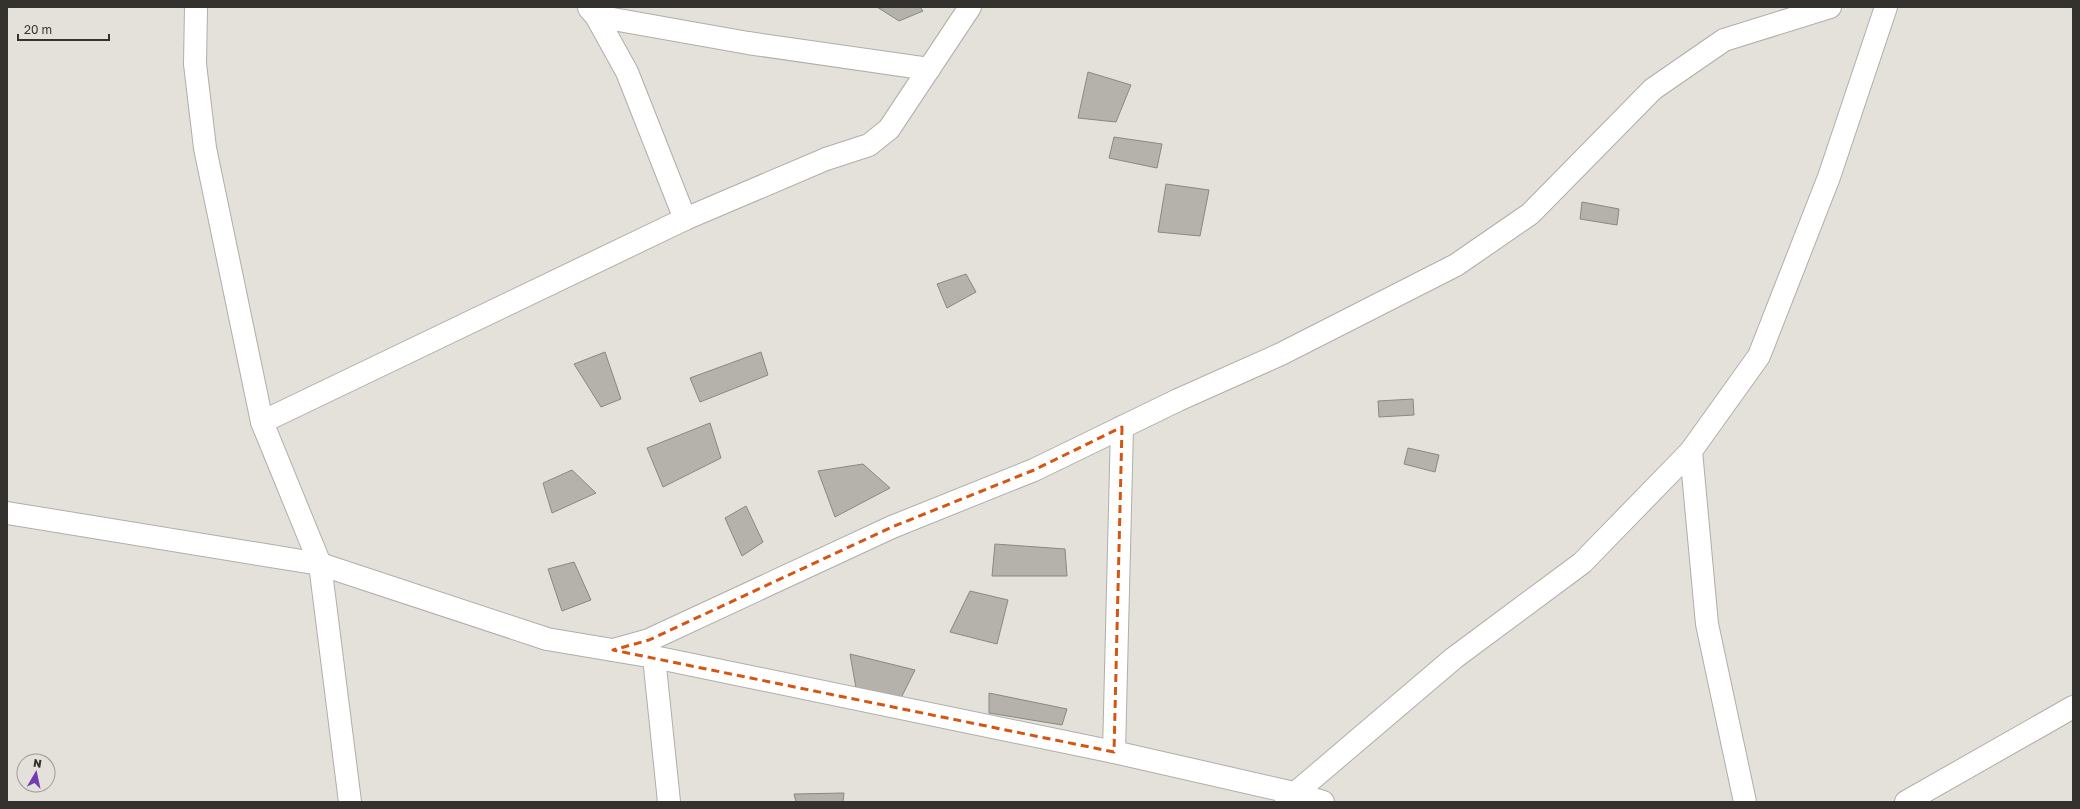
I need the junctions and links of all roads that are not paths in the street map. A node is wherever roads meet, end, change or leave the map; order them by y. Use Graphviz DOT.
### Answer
graph roads {
  1 [pos="196,7"];
  2 [pos="970,7"];
  3 [pos="1830,7"];
  4 [pos="1886,7"];
  5 [pos="592,12"];
  6 [pos="929,69"];
  7 [pos="685,219"];
  8 [pos="262,422"];
  9 [pos="1122,427"];
  10 [pos="1691,451"];
  11 [pos="7,513"];
  12 [pos="320,564"];
  13 [pos="613,650"];
  14 [pos="654,657"];
  15 [pos="2073,707"];
  16 [pos="1114,752"];
  17 [pos="1290,798"];
  18 [pos="350,802"];
  19 [pos="669,802"];
  20 [pos="1323,802"];
  21 [pos="1745,802"];
  22 [pos="1906,802"];
  1 -- 8 [label="street"];
  2 -- 6 [label="street"];
  3 -- 9 [label="street"];
  4 -- 10 [label="street"];
  5 -- 6 [label="street"];
  5 -- 7 [label="street"];
  6 -- 7 [label="street"];
  7 -- 8 [label="street"];
  8 -- 12 [label="street"];
  9 -- 13 [label="street"];
  9 -- 16 [label="street"];
  10 -- 17 [label="street"];
  10 -- 21 [label="street"];
  11 -- 12 [label="street"];
  12 -- 13 [label="street"];
  12 -- 18 [label="street"];
  13 -- 14 [label="street"];
  14 -- 16 [label="street"];
  14 -- 19 [label="street"];
  15 -- 22 [label="street"];
  16 -- 17 [label="street"];
  17 -- 20 [label="street"];
}
